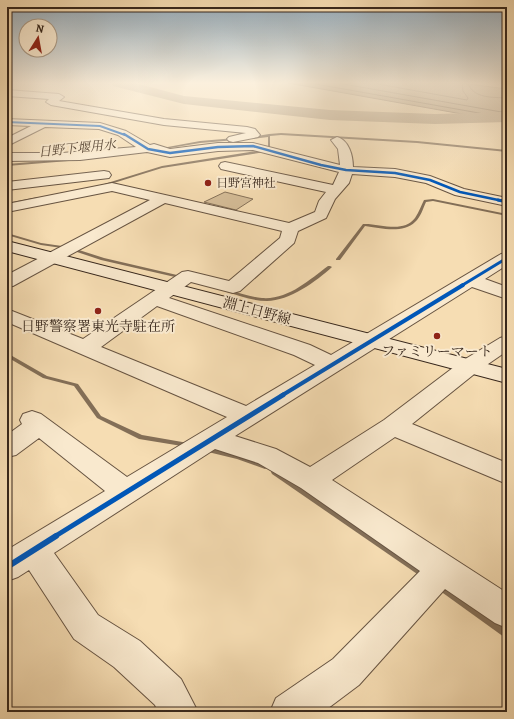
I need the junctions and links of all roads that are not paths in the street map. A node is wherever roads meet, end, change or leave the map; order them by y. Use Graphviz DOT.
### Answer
graph roads {
  1 [pos="97,117"];
  2 [pos="135,117"];
  3 [pos="7,122"];
  4 [pos="42,124"];
  5 [pos="74,125"];
  6 [pos="337,140"];
  7 [pos="7,143"];
  8 [pos="149,149"];
  9 [pos="168,152"];
  10 [pos="287,156"];
  11 [pos="7,157"];
  12 [pos="225,166"];
  13 [pos="346,170"];
  14 [pos="254,171"];
  15 [pos="109,182"];
  16 [pos="7,186"];
  17 [pos="337,190"];
  18 [pos="162,199"];
  19 [pos="507,202"];
  20 [pos="7,208"];
  21 [pos="291,228"];
  22 [pos="7,246"];
  23 [pos="50,258"];
  24 [pos="507,258"];
  25 [pos="468,280"];
  26 [pos="7,282"];
  27 [pos="507,293"];
  28 [pos="161,294"];
  29 [pos="7,315"];
  30 [pos="371,341"];
  31 [pos="507,342"];
  32 [pos="85,348"];
  33 [pos="333,365"];
  34 [pos="470,366"];
  35 [pos="507,376"];
  36 [pos="249,417"];
  37 [pos="393,426"];
  38 [pos="202,444"];
  39 [pos="7,448"];
  40 [pos="507,474"];
  41 [pos="311,480"];
  42 [pos="127,492"];
  43 [pos="20,559"];
  44 [pos="435,577"];
  45 [pos="507,612"];
  46 [pos="178,712"];
  47 [pos="290,712"];
  1 -- 5 [label="street"];
  2 -- 8 [label="street"];
  3 -- 4 [label="street"];
  4 -- 5 [label="street"];
  4 -- 7 [label="street"];
  5 -- 8 [label="street"];
  6 -- 13 [label="street"];
  8 -- 9 [label="street"];
  8 -- 11 [label="street"];
  9 -- 10 [label="street"];
  9 -- 15 [label="street"];
  10 -- 13 [label="street"];
  10 -- 14 [label="street"];
  12 -- 14 [label="street"];
  13 -- 17 [label="street"];
  13 -- 19 [label="street"];
  14 -- 17 [label="street"];
  15 -- 16 [label="street"];
  15 -- 18 [label="street"];
  15 -- 20 [label="street"];
  17 -- 21 [label="street"];
  18 -- 21 [label="street"];
  18 -- 23 [label="street"];
  21 -- 28 [label="street"];
  22 -- 23 [label="street, 淵上日野線"];
  23 -- 26 [label="street"];
  23 -- 28 [label="street, 淵上日野線"];
  24 -- 25 [label="street"];
  25 -- 27 [label="street"];
  25 -- 30 [label="street"];
  28 -- 30 [label="street, 淵上日野線"];
  28 -- 32 [label="street"];
  28 -- 33 [label="street"];
  29 -- 32 [label="street"];
  30 -- 33 [label="street"];
  30 -- 34 [label="street, 淵上日野線"];
  31 -- 34 [label="street"];
  32 -- 36 [label="street"];
  33 -- 36 [label="street"];
  34 -- 35 [label="street, 淵上日野線"];
  34 -- 37 [label="street"];
  36 -- 38 [label="street"];
  37 -- 40 [label="street"];
  37 -- 41 [label="street"];
  38 -- 41 [label="street"];
  38 -- 42 [label="street"];
  39 -- 42 [label="street"];
  41 -- 44 [label="street"];
  42 -- 43 [label="street"];
  43 -- 46 [label="street"];
  44 -- 45 [label="street"];
  44 -- 47 [label="street"];
}
